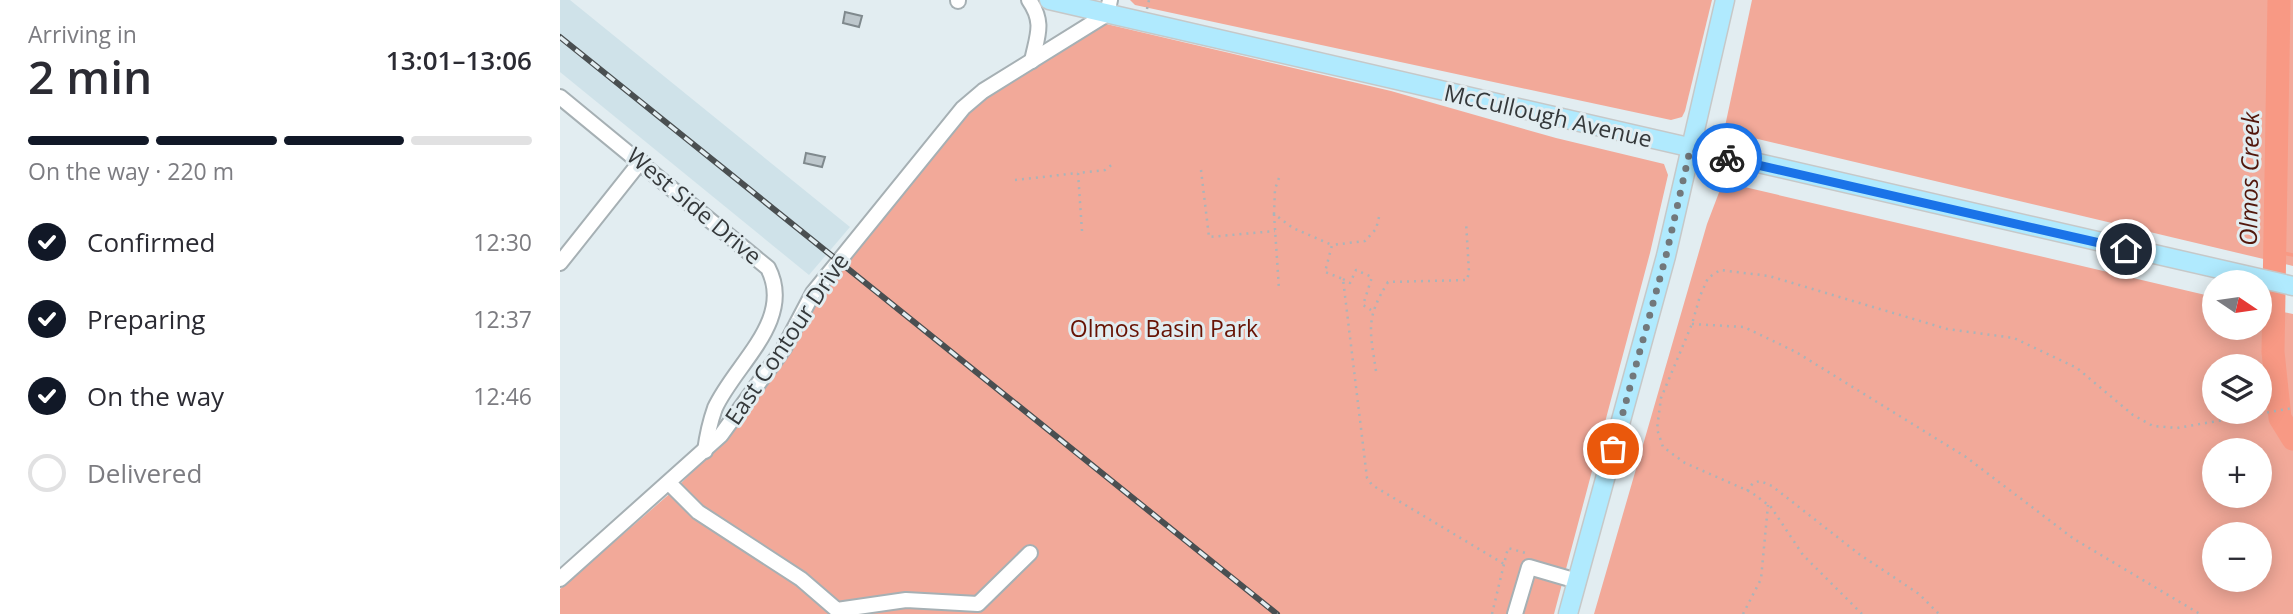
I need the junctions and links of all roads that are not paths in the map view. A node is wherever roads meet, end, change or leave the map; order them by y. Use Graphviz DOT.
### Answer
graph roads {
  1 [pos="1029,0"];
  2 [pos="1049,0"];
  3 [pos="1725,0"];
  4 [pos="1108,7"];
  5 [pos="1032,61"];
  6 [pos="560,97"];
  7 [pos="1690,150"];
  8 [pos="641,161"];
  9 [pos="560,263"];
  10 [pos="2293,286"];
  11 [pos="705,451"];
  12 [pos="670,484"];
  13 [pos="1030,553"];
  14 [pos="560,579"];
  15 [pos="1577,581"];
  16 [pos="966,602"];
  17 [pos="836,612"];
  18 [pos="945,614"];
  19 [pos="1515,614"];
  20 [pos="1568,614"];
  1 -- 5 [label="street"];
  2 -- 4 [label="main road, McCullough Avenue"];
  3 -- 7 [label="main road"];
  4 -- 5 [label="street, East Contour Drive"];
  4 -- 7 [label="main road, McCullough Avenue"];
  5 -- 11 [label="street, East Contour Drive"];
  6 -- 8 [label="street, West Side Drive"];
  7 -- 10 [label="main road, McCullough Avenue"];
  7 -- 15 [label="main road"];
  8 -- 9 [label="street"];
  8 -- 11 [label="street, West Side Drive"];
  11 -- 12 [label="street, East Contour Drive"];
  12 -- 14 [label="street, East Contour Drive"];
  12 -- 17 [label="street"];
  13 -- 16 [label="street"];
  15 -- 19 [label="street"];
  15 -- 20 [label="main road"];
  16 -- 17 [label="street"];
  16 -- 18 [label="street"];
}
